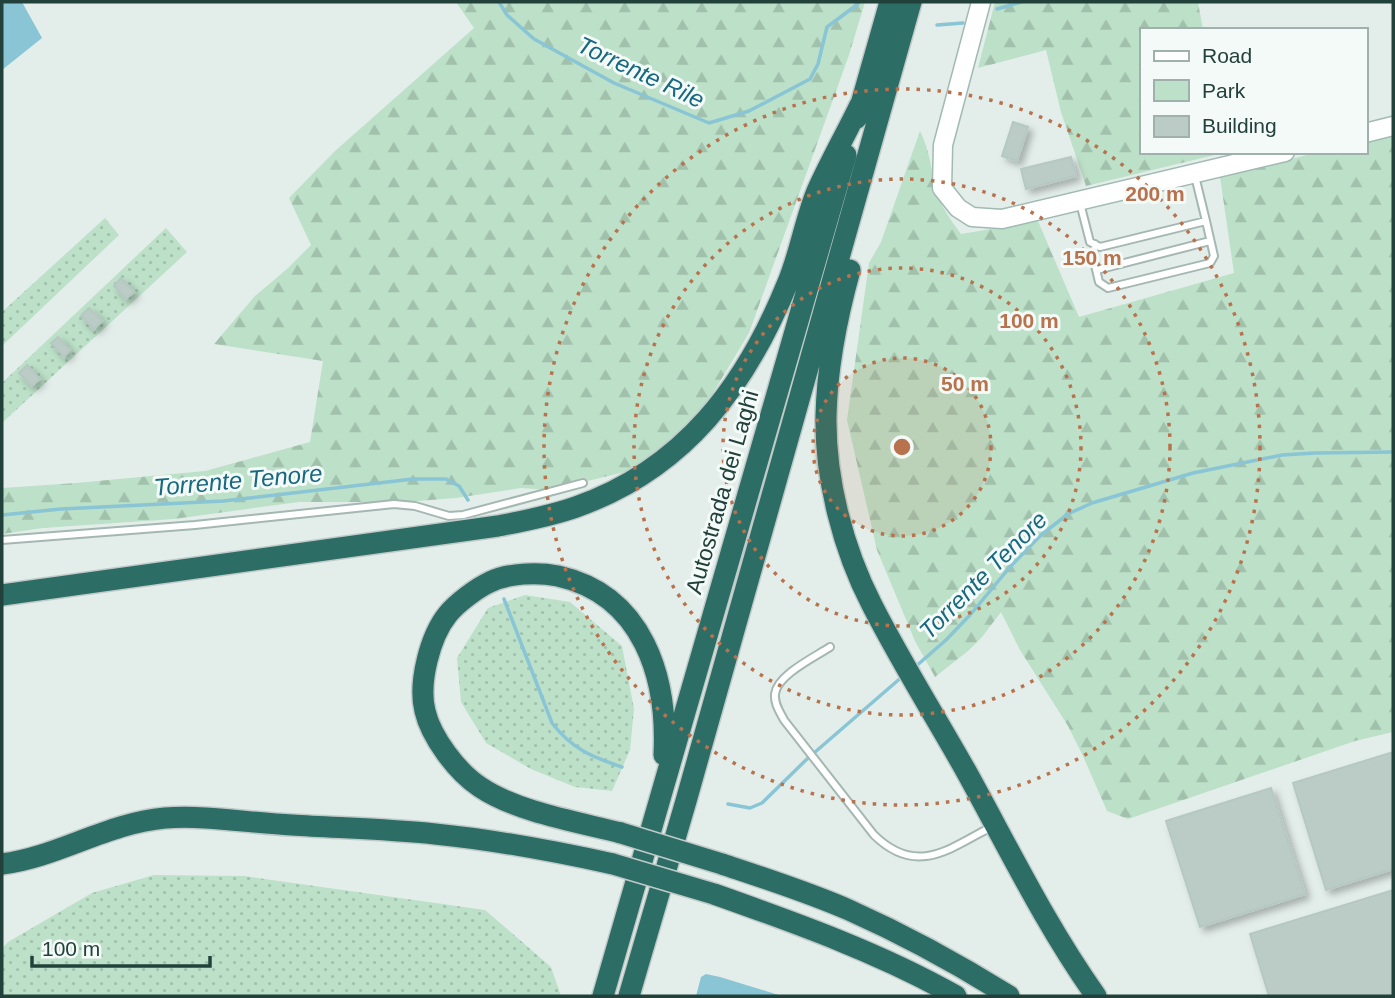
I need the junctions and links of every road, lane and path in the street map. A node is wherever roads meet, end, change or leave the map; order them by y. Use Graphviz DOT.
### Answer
graph roads {
  1 [pos="890,2"];
  2 [pos="911,2"];
  3 [pos="981,2"];
  4 [pos="870,109"];
  5 [pos="1393,126"];
  6 [pos="1367,132"];
  7 [pos="1277,154"];
  8 [pos="1194,174"];
  9 [pos="1080,201"];
  10 [pos="1206,221"];
  11 [pos="1210,241"];
  12 [pos="1094,244"];
  13 [pos="1097,270"];
  14 [pos="583,483"];
  15 [pos="2,540"];
  16 [pos="2,595"];
  17 [pos="830,647"];
  18 [pos="663,785"];
  19 [pos="996,825"];
  20 [pos="2,864"];
  21 [pos="603,996"];
  22 [pos="629,996"];
  23 [pos="956,996"];
  24 [pos="1009,996"];
  25 [pos="1096,996"];
  1 -- 4 [label="highway, Autostrada dei Laghi"];
  2 -- 4 [label="highway, Autostrada dei Laghi"];
  3 -- 9 [label="street"];
  4 -- 16 [label="highway"];
  4 -- 18 [label="highway, Autostrada dei Laghi"];
  4 -- 19 [label="highway"];
  4 -- 22 [label="highway, Autostrada dei Laghi"];
  5 -- 6 [label="street"];
  7 -- 8 [label="street"];
  8 -- 9 [label="street"];
  8 -- 10 [label="lane"];
  9 -- 12 [label="lane"];
  10 -- 11 [label="lane"];
  10 -- 12 [label="lane"];
  11 -- 13 [label="lane"];
  11 -- 13 [label="lane"];
  12 -- 13 [label="lane"];
  14 -- 15 [label="lane"];
  17 -- 19 [label="lane"];
  18 -- 21 [label="highway, Autostrada dei Laghi"];
  18 -- 24 [label="highway, bridge"];
  19 -- 25 [label="highway"];
  20 -- 23 [label="highway, bridge"];
}
